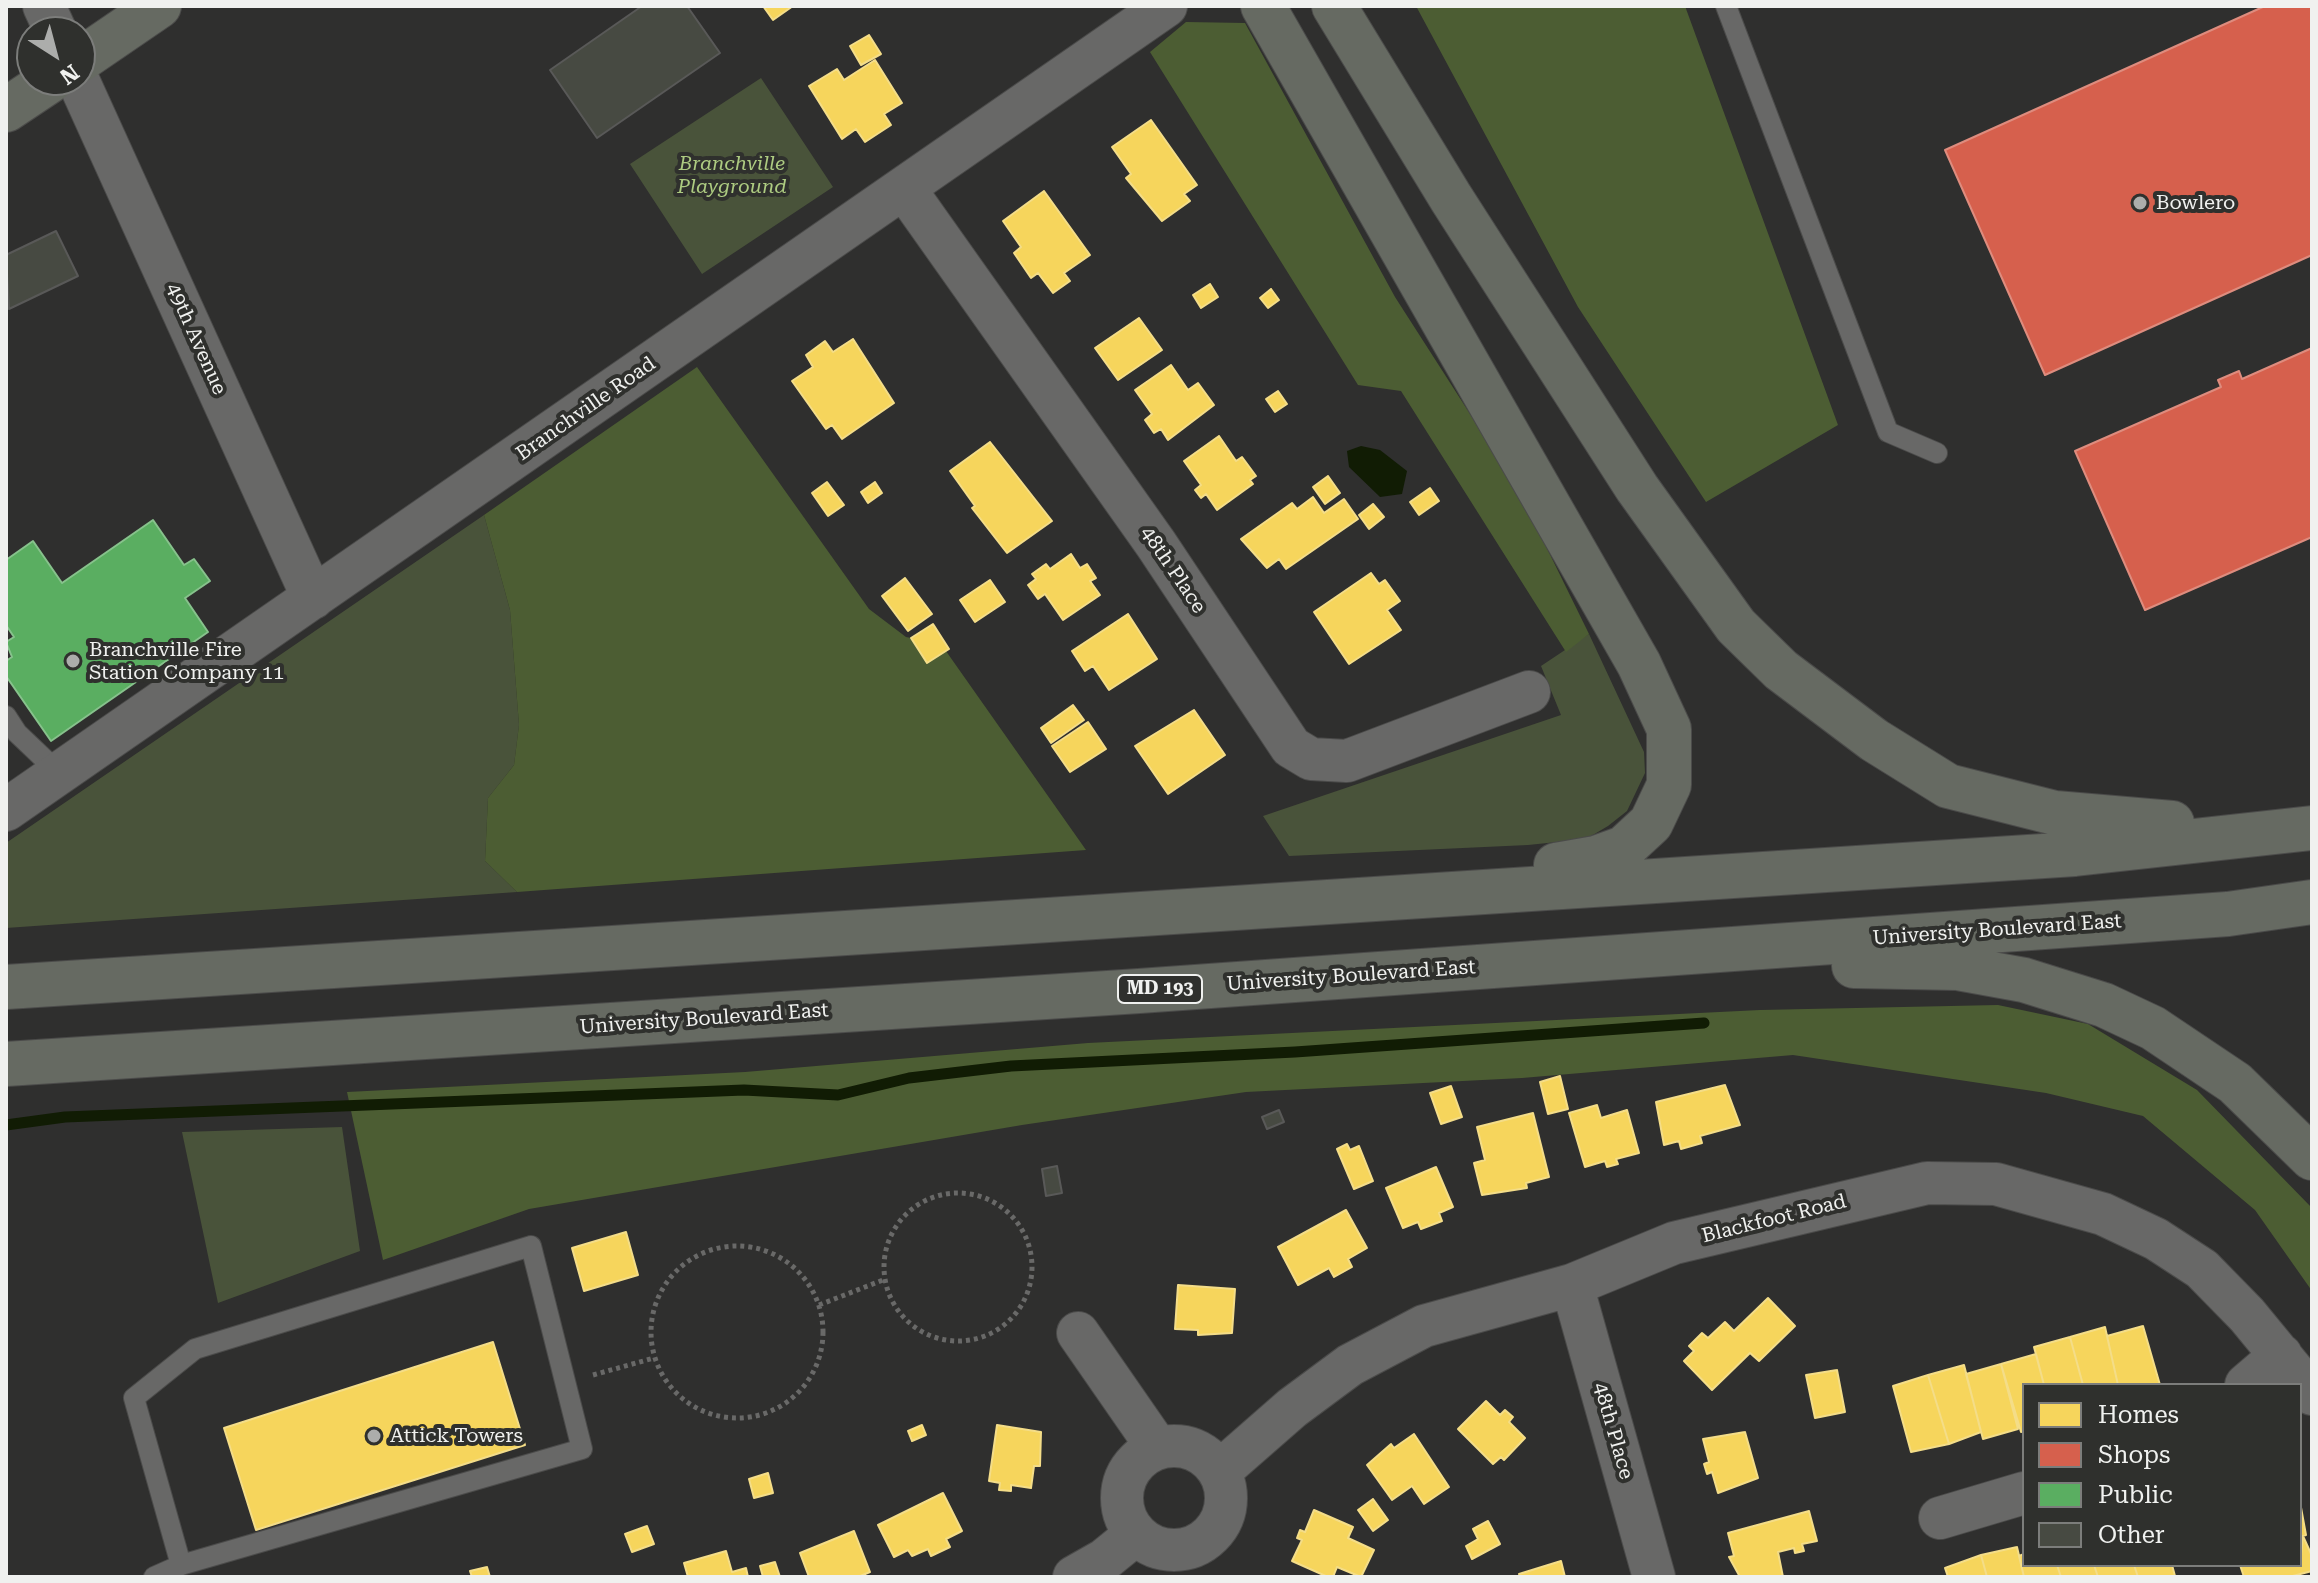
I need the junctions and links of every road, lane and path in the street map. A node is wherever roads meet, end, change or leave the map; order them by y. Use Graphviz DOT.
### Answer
graph roads {
  1 [pos="159,6"];
  2 [pos="1166,6"];
  3 [pos="1263,6"];
  4 [pos="1334,6"];
  5 [pos="1726,6"];
  6 [pos="96,49"];
  7 [pos="27,96"];
  8 [pos="85,96"];
  9 [pos="6,110"];
  10 [pos="904,188"];
  11 [pos="1937,453"];
  12 [pos="313,598"];
  13 [pos="1529,692"];
  14 [pos="10,729"];
  15 [pos="59,773"];
  16 [pos="6,810"];
  17 [pos="2299,830"];
  18 [pos="1290,902"];
  19 [pos="2312,902"];
  20 [pos="1575,960"];
  21 [pos="6,987"];
  22 [pos="6,1064"];
  23 [pos="2312,1158"];
  24 [pos="883,1280"];
  25 [pos="1572,1285"];
  26 [pos="819,1305"];
  27 [pos="1078,1333"];
  28 [pos="2281,1355"];
  29 [pos="654,1358"];
  30 [pos="566,1383"];
  31 [pos="2248,1383"];
  32 [pos="2312,1394"];
  33 [pos="1157,1447"];
  34 [pos="1220,1471"];
  35 [pos="2022,1494"];
  36 [pos="1940,1518"];
  37 [pos="1136,1534"];
  38 [pos="1194,1562"];
  39 [pos="181,1565"];
  40 [pos="154,1577"];
  41 [pos="1074,1577"];
  42 [pos="1654,1577"];
  1 -- 6 [label="main road"];
  2 -- 10 [label="street, Branchville Road"];
  3 -- 18 [label="main road"];
  4 -- 17 [label="main road"];
  5 -- 11 [label="lane"];
  7 -- 9 [label="main road"];
  8 -- 12 [label="street, 49th Avenue"];
  10 -- 12 [label="street, Branchville Road"];
  10 -- 13 [label="street, 48th Place"];
  12 -- 15 [label="street, Branchville Road"];
  14 -- 15 [label="lane"];
  15 -- 16 [label="street, Branchville Road"];
  17 -- 18 [label="main road"];
  18 -- 21 [label="main road"];
  19 -- 20 [label="main road, University Boulevard East / MD 193"];
  20 -- 22 [label="main road, University Boulevard East / MD 193"];
  20 -- 23 [label="main road"];
  24 -- 24 [label="path"];
  24 -- 26 [label="path"];
  25 -- 28 [label="street, Blackfoot Road"];
  25 -- 34 [label="street, Blackfoot Road"];
  25 -- 42 [label="street, 48th Place"];
  26 -- 29 [label="path"];
  26 -- 29 [label="path"];
  27 -- 33 [label="street"];
  28 -- 31 [label="street"];
  28 -- 32 [label="street, Blackfoot Road"];
  29 -- 30 [label="path"];
  30 -- 39 [label="lane"];
  30 -- 39 [label="lane"];
  33 -- 34 [label="street"];
  33 -- 37 [label="street"];
  34 -- 38 [label="street"];
  35 -- 36 [label="street"];
  37 -- 38 [label="street"];
  37 -- 41 [label="street"];
  39 -- 40 [label="lane"];
}
